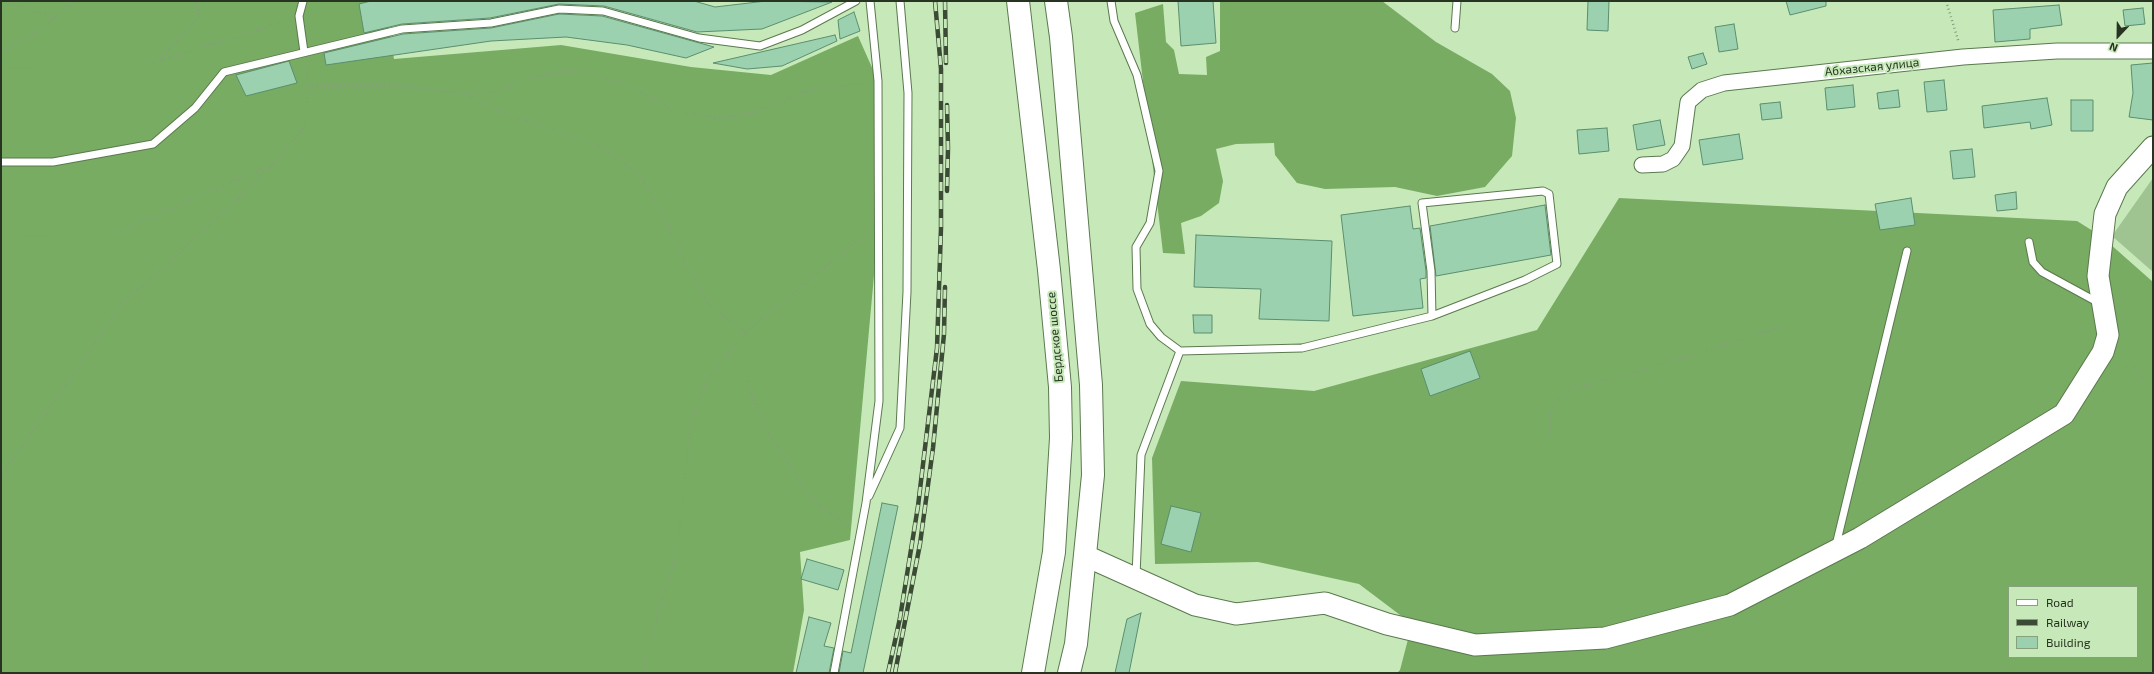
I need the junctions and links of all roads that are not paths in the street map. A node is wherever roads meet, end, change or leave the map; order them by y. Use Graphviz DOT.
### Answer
graph roads {
  1 [pos="303,1"];
  2 [pos="856,1"];
  3 [pos="870,1"];
  4 [pos="900,1"];
  5 [pos="1018,1"];
  6 [pos="1056,1"];
  7 [pos="1110,1"];
  8 [pos="1456,1"];
  9 [pos="1455,28"];
  10 [pos="2153,51"];
  11 [pos="304,52"];
  12 [pos="2153,147"];
  13 [pos="1,162"];
  14 [pos="1642,166"];
  15 [pos="2029,242"];
  16 [pos="1907,251"];
  17 [pos="1081,265"];
  18 [pos="1050,270"];
  19 [pos="2103,305"];
  20 [pos="1432,316"];
  21 [pos="1180,351"];
  22 [pos="866,503"];
  23 [pos="1834,551"];
  24 [pos="1086,556"];
  25 [pos="1136,579"];
  26 [pos="834,673"];
  27 [pos="1033,673"];
  28 [pos="1069,673"];
  1 -- 11 [label="lane"];
  2 -- 11 [label="lane"];
  3 -- 22 [label="lane"];
  4 -- 22 [label="lane"];
  5 -- 18 [label="highway, Бердское шоссе"];
  6 -- 17 [label="highway"];
  7 -- 21 [label="lane"];
  8 -- 9 [label="lane"];
  10 -- 14 [label="street, Абхазская улица"];
  11 -- 13 [label="lane"];
  12 -- 19 [label="street"];
  15 -- 19 [label="lane"];
  16 -- 23 [label="lane"];
  17 -- 18 [label="highway"];
  17 -- 24 [label="highway"];
  18 -- 27 [label="highway, Бердское шоссе"];
  19 -- 23 [label="street"];
  20 -- 20 [label="lane"];
  20 -- 21 [label="lane"];
  21 -- 25 [label="lane"];
  22 -- 26 [label="lane"];
  23 -- 25 [label="street"];
  24 -- 25 [label="street"];
  24 -- 28 [label="highway"];
}
